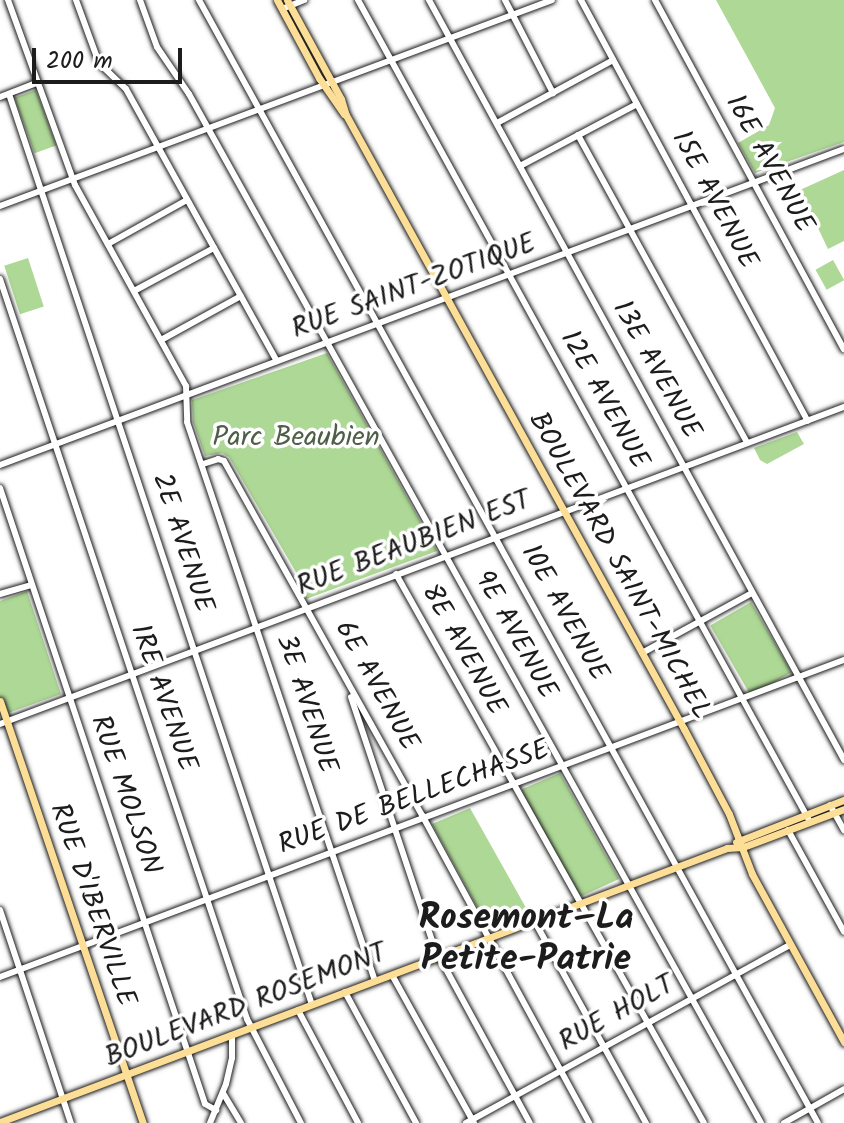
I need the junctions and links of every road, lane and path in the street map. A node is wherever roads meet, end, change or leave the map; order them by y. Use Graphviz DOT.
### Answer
graph roads {
  1 [pos="8,0"];
  2 [pos="76,0"];
  3 [pos="140,0"];
  4 [pos="199,0"];
  5 [pos="277,0"];
  6 [pos="304,0"];
  7 [pos="358,0"];
  8 [pos="429,0"];
  9 [pos="505,0"];
  10 [pos="552,0"];
  11 [pos="581,0"];
  12 [pos="655,0"];
  13 [pos="286,5"];
  14 [pos="511,15"];
  15 [pos="449,38"];
  16 [pos="393,60"];
  17 [pos="613,60"];
  18 [pos="37,83"];
  19 [pos="327,83"];
  20 [pos="553,93"];
  21 [pos="9,94"];
  22 [pos="0,97"];
  23 [pos="637,104"];
  24 [pos="259,109"];
  25 [pos="497,123"];
  26 [pos="208,128"];
  27 [pos="578,135"];
  28 [pos="157,147"];
  29 [pos="844,149"];
  30 [pos="520,166"];
  31 [pos="73,179"];
  32 [pos="754,183"];
  33 [pos="41,191"];
  34 [pos="187,200"];
  35 [pos="0,206"];
  36 [pos="693,207"];
  37 [pos="629,230"];
  38 [pos="108,244"];
  39 [pos="214,248"];
  40 [pos="567,253"];
  41 [pos="510,274"];
  42 [pos="0,279"];
  43 [pos="134,291"];
  44 [pos="241,296"];
  45 [pos="446,298"];
  46 [pos="378,324"];
  47 [pos="161,340"];
  48 [pos="328,342"];
  49 [pos="844,349"];
  50 [pos="277,361"];
  51 [pos="186,395"];
  52 [pos="844,407"];
  53 [pos="118,421"];
  54 [pos="808,421"];
  55 [pos="747,443"];
  56 [pos="55,444"];
  57 [pos="203,464"];
  58 [pos="0,465"];
  59 [pos="684,466"];
  60 [pos="0,488"];
  61 [pos="627,488"];
  62 [pos="564,511"];
  63 [pos="495,536"];
  64 [pos="445,555"];
  65 [pos="396,574"];
  66 [pos="32,585"];
  67 [pos="752,593"];
  68 [pos="0,594"];
  69 [pos="307,608"];
  70 [pos="701,621"];
  71 [pos="257,627"];
  72 [pos="194,650"];
  73 [pos="642,653"];
  74 [pos="844,660"];
  75 [pos="132,674"];
  76 [pos="799,677"];
  77 [pos="348,686"];
  78 [pos="69,697"];
  79 [pos="743,699"];
  80 [pos="0,701"];
  81 [pos="4,722"];
  82 [pos="680,722"];
  83 [pos="613,747"];
  84 [pos="844,760"];
  85 [pos="563,766"];
  86 [pos="512,785"];
  87 [pos="844,800"];
  88 [pos="832,809"];
  89 [pos="844,809"];
  90 [pos="424,817"];
  91 [pos="808,818"];
  92 [pos="394,828"];
  93 [pos="788,830"];
  94 [pos="844,830"];
  95 [pos="741,843"];
  96 [pos="332,852"];
  97 [pos="678,868"];
  98 [pos="270,876"];
  99 [pos="629,886"];
  100 [pos="207,900"];
  101 [pos="580,904"];
  102 [pos="0,910"];
  103 [pos="535,922"];
  104 [pos="145,923"];
  105 [pos="844,932"];
  106 [pos="488,938"];
  107 [pos="790,945"];
  108 [pos="82,947"];
  109 [pos="439,957"];
  110 [pos="20,970"];
  111 [pos="392,975"];
  112 [pos="736,975"];
  113 [pos="0,977"];
  114 [pos="375,981"];
  115 [pos="345,992"];
  116 [pos="692,998"];
  117 [pos="312,1005"];
  118 [pos="298,1010"];
  119 [pos="648,1023"];
  120 [pos="250,1028"];
  121 [pos="232,1035"];
  122 [pos="844,1042"];
  123 [pos="604,1047"];
  124 [pos="188,1051"];
  125 [pos="560,1071"];
  126 [pos="125,1074"];
  127 [pos="844,1089"];
  128 [pos="223,1093"];
  129 [pos="516,1095"];
  130 [pos="63,1099"];
  131 [pos="810,1108"];
  132 [pos="216,1110"];
  133 [pos="1,1121"];
  134 [pos="470,1122"];
  135 [pos="71,1123"];
  136 [pos="143,1123"];
  137 [pos="210,1123"];
  138 [pos="241,1123"];
  139 [pos="301,1123"];
  140 [pos="358,1123"];
  141 [pos="416,1123"];
  142 [pos="530,1123"];
  143 [pos="589,1123"];
  144 [pos="646,1123"];
  145 [pos="704,1123"];
  146 [pos="761,1123"];
  147 [pos="784,1123"];
  148 [pos="818,1123"];
  1 -- 18 [label="street"];
  2 -- 28 [label="street"];
  3 -- 26 [label="street, 9E AVENUE"];
  4 -- 24 [label="street, 10E AVENUE"];
  5 -- 13 [label="main road, BOULEVARD SAINT-MICHEL"];
  6 -- 13 [label="street"];
  7 -- 16 [label="street, 12E AVENUE"];
  8 -- 15 [label="street, 13E AVENUE"];
  9 -- 14 [label="street"];
  10 -- 14 [label="street"];
  11 -- 17 [label="street, 15E AVENUE"];
  12 -- 32 [label="street, 16E AVENUE"];
  13 -- 19 [label="main road, BOULEVARD SAINT-MICHEL"];
  14 -- 15 [label="street"];
  14 -- 20 [label="street"];
  15 -- 16 [label="street"];
  15 -- 25 [label="street, 13E AVENUE"];
  16 -- 19 [label="street"];
  16 -- 41 [label="street, 12E AVENUE"];
  17 -- 20 [label="street"];
  17 -- 23 [label="street, 15E AVENUE"];
  18 -- 21 [label="street"];
  18 -- 31 [label="street"];
  19 -- 24 [label="street"];
  19 -- 45 [label="main road, BOULEVARD SAINT-MICHEL"];
  20 -- 25 [label="street"];
  21 -- 22 [label="street"];
  21 -- 33 [label="street, 2E AVENUE"];
  23 -- 27 [label="street"];
  23 -- 36 [label="street, 15E AVENUE"];
  24 -- 26 [label="street"];
  24 -- 46 [label="street, 10E AVENUE"];
  25 -- 30 [label="street, 13E AVENUE"];
  26 -- 28 [label="street"];
  26 -- 48 [label="street, 9E AVENUE"];
  27 -- 30 [label="street"];
  27 -- 37 [label="street"];
  28 -- 31 [label="street"];
  28 -- 34 [label="street"];
  29 -- 32 [label="street, RUE SAINT-ZOTIQUE"];
  30 -- 40 [label="street, 13E AVENUE"];
  31 -- 33 [label="street"];
  31 -- 38 [label="street"];
  32 -- 36 [label="street, RUE SAINT-ZOTIQUE"];
  32 -- 49 [label="street, 16E AVENUE"];
  33 -- 35 [label="street"];
  33 -- 53 [label="street, 2E AVENUE"];
  34 -- 38 [label="street"];
  34 -- 39 [label="street"];
  36 -- 37 [label="street, RUE SAINT-ZOTIQUE"];
  36 -- 54 [label="street, 15E AVENUE"];
  37 -- 40 [label="street, RUE SAINT-ZOTIQUE"];
  37 -- 55 [label="street"];
  38 -- 43 [label="street"];
  39 -- 43 [label="street"];
  39 -- 44 [label="street"];
  40 -- 41 [label="street, RUE SAINT-ZOTIQUE"];
  40 -- 59 [label="street, 13E AVENUE"];
  41 -- 45 [label="street, RUE SAINT-ZOTIQUE"];
  41 -- 61 [label="street, 12E AVENUE"];
  42 -- 56 [label="street, 1RE AVENUE"];
  43 -- 47 [label="street"];
  44 -- 47 [label="street"];
  44 -- 50 [label="street"];
  45 -- 46 [label="street, RUE SAINT-ZOTIQUE"];
  45 -- 62 [label="main road, BOULEVARD SAINT-MICHEL"];
  46 -- 48 [label="street, RUE SAINT-ZOTIQUE"];
  46 -- 63 [label="street, 10E AVENUE"];
  47 -- 51 [label="street"];
  48 -- 50 [label="street, RUE SAINT-ZOTIQUE"];
  48 -- 64 [label="street, 9E AVENUE"];
  50 -- 51 [label="street, RUE SAINT-ZOTIQUE"];
  51 -- 53 [label="street, RUE SAINT-ZOTIQUE"];
  51 -- 57 [label="street, 3E AVENUE"];
  52 -- 54 [label="street, RUE BEAUBIEN EST"];
  53 -- 56 [label="street, RUE SAINT-ZOTIQUE"];
  53 -- 72 [label="street, 2E AVENUE"];
  54 -- 55 [label="street, RUE BEAUBIEN EST"];
  55 -- 59 [label="street, RUE BEAUBIEN EST"];
  56 -- 58 [label="street, RUE SAINT-ZOTIQUE"];
  56 -- 75 [label="street, 1RE AVENUE"];
  57 -- 69 [label="street, 6E AVENUE"];
  57 -- 71 [label="street, 3E AVENUE"];
  59 -- 61 [label="street, RUE BEAUBIEN EST"];
  59 -- 67 [label="street, 13E AVENUE"];
  60 -- 66 [label="street, RUE MOLSON"];
  61 -- 62 [label="street, RUE BEAUBIEN EST"];
  61 -- 70 [label="street, 12E AVENUE"];
  62 -- 63 [label="street, RUE BEAUBIEN EST"];
  62 -- 73 [label="main road, BOULEVARD SAINT-MICHEL"];
  63 -- 64 [label="street, RUE BEAUBIEN EST"];
  63 -- 83 [label="street, 10E AVENUE"];
  64 -- 65 [label="street, RUE BEAUBIEN EST"];
  64 -- 85 [label="street, 9E AVENUE"];
  65 -- 69 [label="street, RUE BEAUBIEN EST"];
  65 -- 86 [label="street, 8E AVENUE"];
  66 -- 68 [label="street"];
  66 -- 78 [label="street, RUE MOLSON"];
  67 -- 70 [label="street"];
  67 -- 76 [label="street, 13E AVENUE"];
  69 -- 71 [label="street, RUE BEAUBIEN EST"];
  69 -- 77 [label="street, 6E AVENUE"];
  70 -- 73 [label="street"];
  70 -- 79 [label="street, 12E AVENUE"];
  71 -- 72 [label="street, RUE BEAUBIEN EST"];
  71 -- 96 [label="street, 3E AVENUE"];
  72 -- 75 [label="street, RUE BEAUBIEN EST"];
  72 -- 98 [label="street, 2E AVENUE"];
  73 -- 82 [label="main road, BOULEVARD SAINT-MICHEL"];
  74 -- 76 [label="street, RUE DE BELLECHASSE"];
  75 -- 78 [label="street, RUE BEAUBIEN EST"];
  75 -- 100 [label="street, 1RE AVENUE"];
  76 -- 79 [label="street, RUE DE BELLECHASSE"];
  76 -- 84 [label="street, 13E AVENUE"];
  77 -- 90 [label="street, 6E AVENUE"];
  77 -- 92 [label="street"];
  78 -- 81 [label="street, RUE BEAUBIEN EST"];
  78 -- 104 [label="street, RUE MOLSON"];
  79 -- 82 [label="street, RUE DE BELLECHASSE"];
  79 -- 91 [label="street, 12E AVENUE"];
  80 -- 81 [label="main road, RUE D'IBERVILLE"];
  81 -- 108 [label="main road, RUE D'IBERVILLE"];
  82 -- 83 [label="street, RUE DE BELLECHASSE"];
  82 -- 95 [label="main road, BOULEVARD SAINT-MICHEL"];
  83 -- 85 [label="street, RUE DE BELLECHASSE"];
  83 -- 97 [label="street, 10E AVENUE"];
  85 -- 86 [label="street, RUE DE BELLECHASSE"];
  85 -- 99 [label="street, 9E AVENUE"];
  86 -- 90 [label="street, RUE DE BELLECHASSE"];
  86 -- 101 [label="street, 8E AVENUE"];
  87 -- 88 [label="main road, BOULEVARD ROSEMONT"];
  88 -- 89 [label="main road, BOULEVARD ROSEMONT"];
  88 -- 91 [label="main road, BOULEVARD ROSEMONT"];
  88 -- 94 [label="street"];
  90 -- 92 [label="street, RUE DE BELLECHASSE"];
  90 -- 106 [label="street, 6E AVENUE"];
  91 -- 93 [label="main road, BOULEVARD ROSEMONT"];
  91 -- 95 [label="main road, BOULEVARD ROSEMONT"];
  92 -- 96 [label="street, RUE DE BELLECHASSE"];
  92 -- 109 [label="street"];
  93 -- 95 [label="main road, BOULEVARD ROSEMONT"];
  93 -- 105 [label="street"];
  95 -- 97 [label="main road, BOULEVARD ROSEMONT"];
  95 -- 107 [label="main road, BOULEVARD SAINT-MICHEL"];
  96 -- 98 [label="street, RUE DE BELLECHASSE"];
  96 -- 114 [label="street, 3E AVENUE"];
  97 -- 99 [label="main road, BOULEVARD ROSEMONT"];
  97 -- 112 [label="street, 10E AVENUE"];
  98 -- 100 [label="street, RUE DE BELLECHASSE"];
  98 -- 117 [label="street, 2E AVENUE"];
  99 -- 101 [label="main road, BOULEVARD ROSEMONT"];
  99 -- 116 [label="street, 9E AVENUE"];
  100 -- 104 [label="street, RUE DE BELLECHASSE"];
  100 -- 120 [label="street, 1RE AVENUE"];
  101 -- 103 [label="main road, BOULEVARD ROSEMONT"];
  101 -- 119 [label="street, 8E AVENUE"];
  102 -- 110 [label="street"];
  103 -- 106 [label="main road, BOULEVARD ROSEMONT"];
  103 -- 123 [label="street"];
  104 -- 108 [label="street, RUE DE BELLECHASSE"];
  104 -- 124 [label="street, RUE MOLSON"];
  106 -- 109 [label="main road, BOULEVARD ROSEMONT"];
  106 -- 125 [label="street, 6E AVENUE"];
  107 -- 112 [label="street, RUE HOLT"];
  107 -- 122 [label="main road, BOULEVARD SAINT-MICHEL"];
  108 -- 110 [label="street, RUE DE BELLECHASSE"];
  108 -- 126 [label="main road, RUE D'IBERVILLE"];
  109 -- 111 [label="main road, BOULEVARD ROSEMONT"];
  109 -- 129 [label="street"];
  110 -- 113 [label="street, RUE DE BELLECHASSE"];
  110 -- 130 [label="street"];
  111 -- 114 [label="main road, BOULEVARD ROSEMONT"];
  111 -- 134 [label="street"];
  112 -- 116 [label="street, RUE HOLT"];
  112 -- 131 [label="street, 10E AVENUE"];
  114 -- 115 [label="main road, BOULEVARD ROSEMONT"];
  115 -- 117 [label="main road, BOULEVARD ROSEMONT"];
  115 -- 141 [label="street"];
  116 -- 119 [label="street, RUE HOLT"];
  116 -- 146 [label="street, 9E AVENUE"];
  117 -- 118 [label="main road, BOULEVARD ROSEMONT"];
  118 -- 120 [label="main road, BOULEVARD ROSEMONT"];
  118 -- 140 [label="street"];
  119 -- 123 [label="street, RUE HOLT"];
  119 -- 145 [label="street, 8E AVENUE"];
  120 -- 121 [label="main road, BOULEVARD ROSEMONT"];
  120 -- 139 [label="street, 1RE AVENUE"];
  121 -- 124 [label="main road, BOULEVARD ROSEMONT"];
  121 -- 128 [label="street"];
  123 -- 125 [label="street, RUE HOLT"];
  123 -- 144 [label="street"];
  124 -- 126 [label="main road, BOULEVARD ROSEMONT"];
  124 -- 132 [label="street, RUE MOLSON"];
  125 -- 129 [label="street, RUE HOLT"];
  125 -- 143 [label="street, 6E AVENUE"];
  126 -- 130 [label="main road, BOULEVARD ROSEMONT"];
  126 -- 136 [label="main road, RUE D'IBERVILLE"];
  127 -- 131 [label="street"];
  128 -- 132 [label="street"];
  128 -- 138 [label="street"];
  129 -- 134 [label="street, RUE HOLT"];
  129 -- 142 [label="street"];
  130 -- 133 [label="main road, BOULEVARD ROSEMONT"];
  130 -- 135 [label="street"];
  131 -- 147 [label="street"];
  131 -- 148 [label="street, 10E AVENUE"];
  132 -- 137 [label="street"];
}
